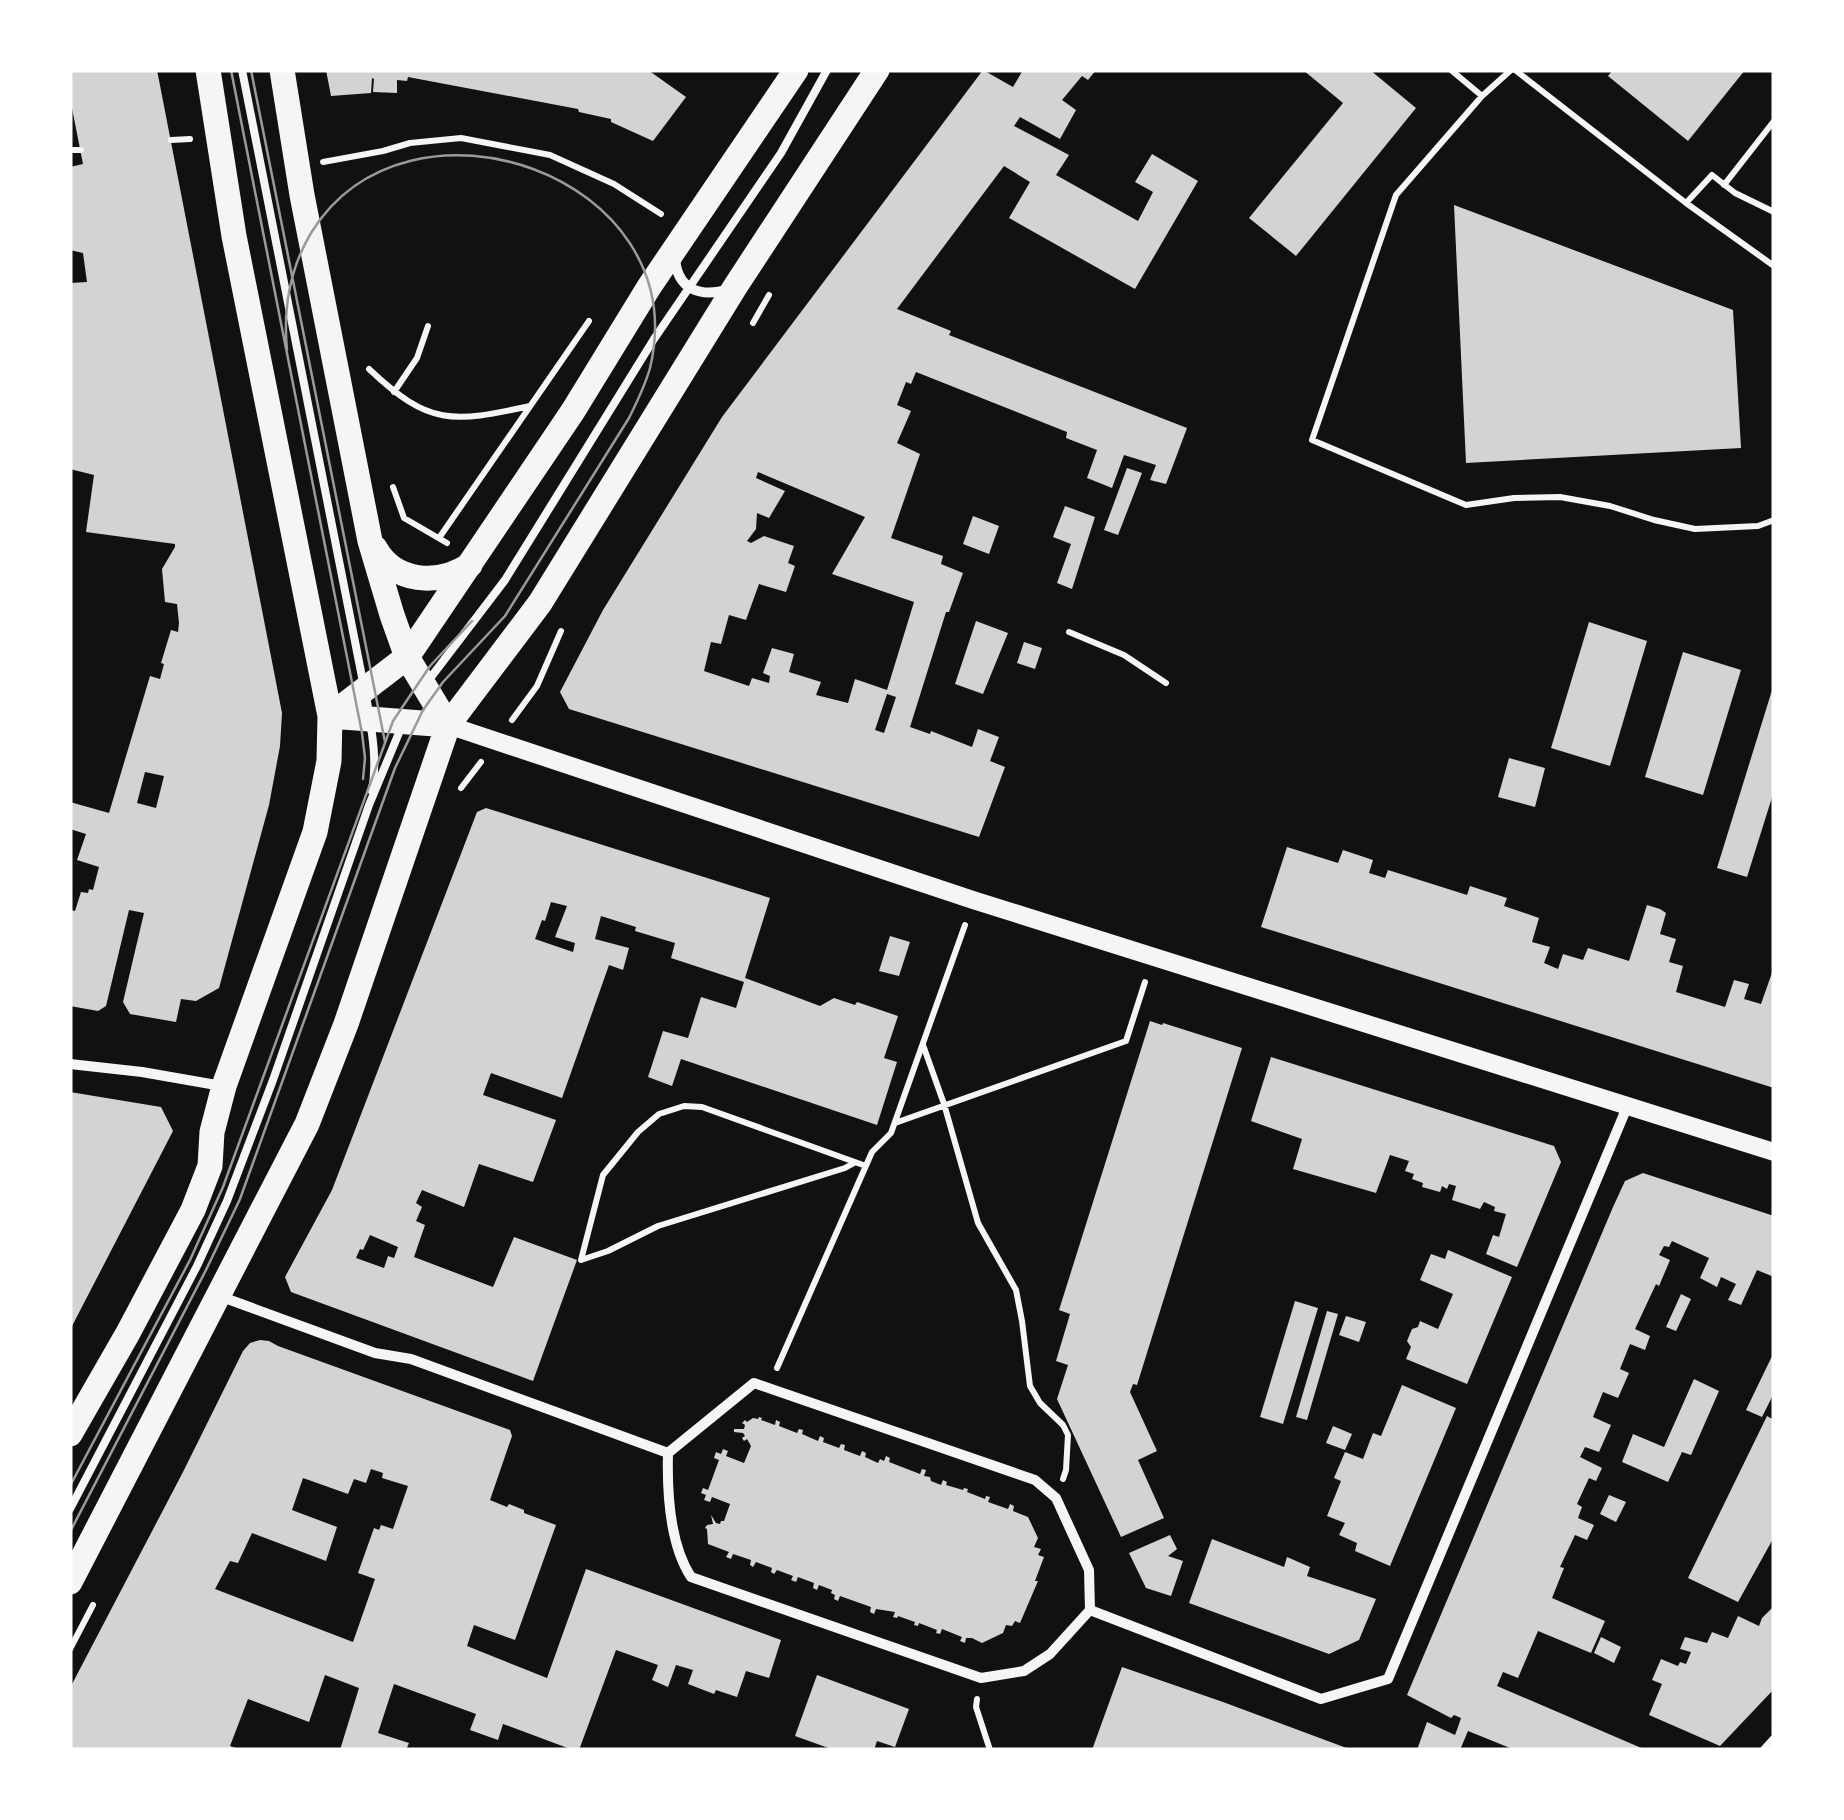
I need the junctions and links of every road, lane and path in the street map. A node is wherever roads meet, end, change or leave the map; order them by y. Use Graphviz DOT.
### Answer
graph roads {
  1 [pos="208,70"];
  2 [pos="242,70"];
  3 [pos="282,70"];
  4 [pos="796,70"];
  5 [pos="827,70"];
  6 [pos="877,70"];
  7 [pos="1450,70"];
  8 [pos="1513,70"];
  9 [pos="1482,96"];
  10 [pos="1774,122"];
  11 [pos="193,138"];
  12 [pos="171,140"];
  13 [pos="70,150"];
  14 [pos="81,150"];
  15 [pos="322,162"];
  16 [pos="1724,185"];
  17 [pos="1686,203"];
  18 [pos="1774,212"];
  19 [pos="661,214"];
  20 [pos="675,250"];
  21 [pos="1774,266"];
  22 [pos="689,287"];
  23 [pos="734,287"];
  24 [pos="428,326"];
  25 [pos="363,364"];
  26 [pos="394,392"];
  27 [pos="531,406"];
  28 [pos="404,518"];
  29 [pos="1774,520"];
  30 [pos="439,538"];
  31 [pos="370,541"];
  32 [pos="470,565"];
  33 [pos="1069,632"];
  34 [pos="407,657"];
  35 [pos="1166,683"];
  36 [pos="537,686"];
  37 [pos="365,689"];
  38 [pos="421,692"];
  39 [pos="330,716"];
  40 [pos="408,716"];
  41 [pos="370,719"];
  42 [pos="448,725"];
  43 [pos="498,740"];
  44 [pos="370,805"];
  45 [pos="973,900"];
  46 [pos="1153,957"];
  47 [pos="922,1044"];
  48 [pos="70,1064"];
  49 [pos="224,1086"];
  50 [pos="944,1104"];
  51 [pos="1628,1106"];
  52 [pos="894,1123"];
  53 [pos="1774,1152"];
  54 [pos="855,1162"];
  55 [pos="866,1166"];
  56 [pos="219,1296"];
  57 [pos="769,1387"];
  58 [pos="70,1434"];
  59 [pos="668,1453"];
  60 [pos="1056,1498"];
  61 [pos="70,1510"];
  62 [pos="70,1582"];
  63 [pos="1090,1610"];
  64 [pos="981,1678"];
  65 [pos="1774,1740"];
  66 [pos="990,1750"];
  67 [pos="1765,1750"];
  1 -- 39 [label="main road"];
  2 -- 37 [label="lane"];
  3 -- 31 [label="main road"];
  4 -- 20 [label="main road"];
  5 -- 22 [label="lane"];
  6 -- 23 [label="main road"];
  7 -- 9 [label="path"];
  8 -- 9 [label="path"];
  8 -- 17 [label="path"];
  9 -- 29 [label="path"];
  10 -- 16 [label="path"];
  11 -- 12 [label="path"];
  13 -- 14 [label="path"];
  15 -- 19 [label="path"];
  16 -- 17 [label="path"];
  16 -- 18 [label="path"];
  17 -- 21 [label="path"];
  20 -- 22 [label="street"];
  20 -- 32 [label="main road"];
  22 -- 23 [label="street"];
  22 -- 38 [label="lane"];
  23 -- 42 [label="main road"];
  24 -- 26 [label="path"];
  25 -- 26 [label="path"];
  26 -- 27 [label="path"];
  28 -- 30 [label="path"];
  31 -- 32 [label="main road"];
  31 -- 34 [label="main road"];
  32 -- 34 [label="main road"];
  33 -- 35 [label="path"];
  34 -- 37 [label="main road"];
  34 -- 38 [label="main road"];
  36 -- 43 [label="path"];
  37 -- 39 [label="main road"];
  37 -- 41 [label="lane"];
  38 -- 42 [label="main road"];
  39 -- 41 [label="main road"];
  39 -- 49 [label="main road"];
  40 -- 41 [label="main road"];
  40 -- 42 [label="main road"];
  40 -- 44 [label="lane"];
  41 -- 44 [label="lane"];
  42 -- 43 [label="street"];
  42 -- 56 [label="main road"];
  43 -- 45 [label="street"];
  44 -- 61 [label="lane"];
  45 -- 46 [label="street"];
  45 -- 47 [label="path"];
  46 -- 50 [label="path"];
  46 -- 51 [label="street"];
  47 -- 50 [label="path"];
  47 -- 52 [label="path"];
  48 -- 49 [label="street"];
  49 -- 58 [label="main road"];
  50 -- 52 [label="path"];
  50 -- 60 [label="path"];
  51 -- 53 [label="street"];
  51 -- 63 [label="street"];
  52 -- 55 [label="path"];
  54 -- 54 [label="path"];
  54 -- 55 [label="path"];
  55 -- 57 [label="path"];
  56 -- 59 [label="street"];
  56 -- 62 [label="main road"];
  57 -- 59 [label="street"];
  57 -- 60 [label="street"];
  59 -- 64 [label="street"];
  60 -- 63 [label="street"];
  63 -- 64 [label="street"];
  64 -- 66 [label="path"];
  65 -- 67 [label="street"];
}
